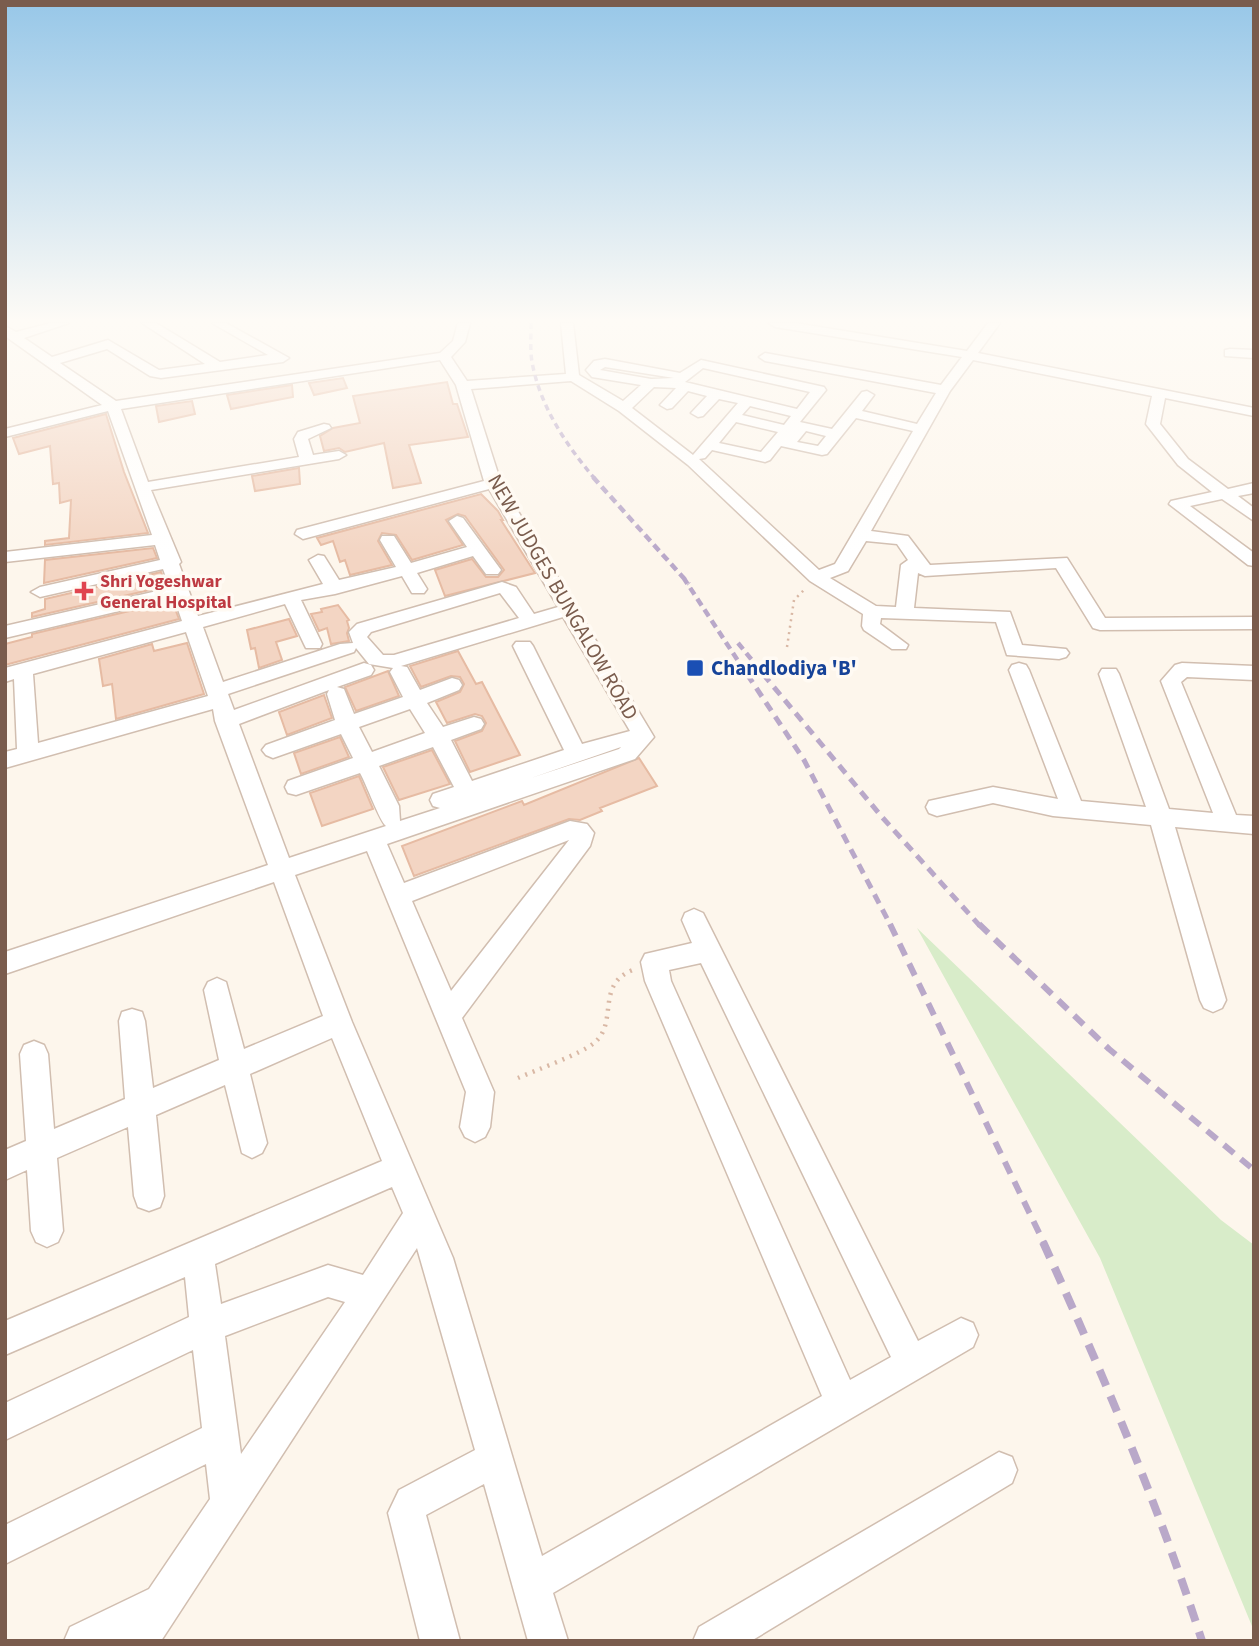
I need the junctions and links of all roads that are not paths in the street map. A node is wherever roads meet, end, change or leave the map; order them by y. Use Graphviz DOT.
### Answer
graph roads {
  1 [pos="104,400"];
  2 [pos="154,400"];
  3 [pos="468,400"];
  4 [pos="611,400"];
  5 [pos="631,400"];
  6 [pos="670,400"];
  7 [pos="706,400"];
  8 [pos="741,400"];
  9 [pos="774,400"];
  10 [pos="812,400"];
  11 [pos="863,400"];
  12 [pos="938,400"];
  13 [pos="1158,400"];
  14 [pos="1193,400"];
  15 [pos="667,405"];
  16 [pos="113,406"];
  17 [pos="767,406"];
  18 [pos="624,408"];
  19 [pos="698,412"];
  20 [pos="1254,412"];
  21 [pos="827,413"];
  22 [pos="802,414"];
  23 [pos="733,416"];
  24 [pos="850,416"];
  25 [pos="324,428"];
  26 [pos="922,429"];
  27 [pos="788,430"];
  28 [pos="720,432"];
  29 [pos="5,433"];
  30 [pos="836,433"];
  31 [pos="708,445"];
  32 [pos="775,446"];
  33 [pos="339,455"];
  34 [pos="307,460"];
  35 [pos="693,462"];
  36 [pos="493,483"];
  37 [pos="144,487"];
  38 [pos="1254,488"];
  39 [pos="1224,494"];
  40 [pos="1254,516"];
  41 [pos="457,521"];
  42 [pos="303,534"];
  43 [pos="861,535"];
  44 [pos="163,539"];
  45 [pos="388,540"];
  46 [pos="477,549"];
  47 [pos="5,556"];
  48 [pos="318,561"];
  49 [pos="1254,561"];
  50 [pos="172,562"];
  51 [pos="910,565"];
  52 [pos="407,570"];
  53 [pos="492,570"];
  54 [pos="816,577"];
  55 [pos="335,589"];
  56 [pos="418,589"];
  57 [pos="182,591"];
  58 [pos="40,592"];
  59 [pos="291,597"];
  60 [pos="566,610"];
  61 [pos="872,612"];
  62 [pos="904,615"];
  63 [pos="530,621"];
  64 [pos="1254,623"];
  65 [pos="194,625"];
  66 [pos="5,632"];
  67 [pos="313,644"];
  68 [pos="899,645"];
  69 [pos="523,646"];
  70 [pos="347,648"];
  71 [pos="1059,653"];
  72 [pos="365,670"];
  73 [pos="1019,670"];
  74 [pos="400,672"];
  75 [pos="14,673"];
  76 [pos="1254,673"];
  77 [pos="268,674"];
  78 [pos="1109,674"];
  79 [pos="452,685"];
  80 [pos="337,694"];
  81 [pos="281,700"];
  82 [pos="415,700"];
  83 [pos="220,704"];
  84 [pos="15,711"];
  85 [pos="347,724"];
  86 [pos="474,724"];
  87 [pos="644,737"];
  88 [pos="439,738"];
  89 [pos="273,750"];
  90 [pos="28,753"];
  91 [pos="576,754"];
  92 [pos="5,760"];
  93 [pos="366,762"];
  94 [pos="296,787"];
  95 [pos="466,790"];
  96 [pos="937,807"];
  97 [pos="1073,808"];
  98 [pos="1160,815"];
  99 [pos="390,818"];
  100 [pos="1228,822"];
  101 [pos="1254,825"];
  102 [pos="373,838"];
  103 [pos="278,861"];
  104 [pos="397,896"];
  105 [pos="694,920"];
  106 [pos="5,951"];
  107 [pos="708,951"];
  108 [pos="5,963"];
  109 [pos="217,990"];
  110 [pos="1213,1000"];
  111 [pos="448,1016"];
  112 [pos="132,1021"];
  113 [pos="339,1022"];
  114 [pos="34,1054"];
  115 [pos="234,1068"];
  116 [pos="139,1108"];
  117 [pos="475,1127"];
  118 [pos="251,1143"];
  119 [pos="41,1150"];
  120 [pos="5,1165"];
  121 [pos="400,1169"];
  122 [pos="149,1196"];
  123 [pos="420,1214"];
  124 [pos="47,1231"];
  125 [pos="198,1255"];
  126 [pos="370,1294"];
  127 [pos="207,1326"];
  128 [pos="961,1335"];
  129 [pos="5,1338"];
  130 [pos="912,1364"];
  131 [pos="843,1404"];
  132 [pos="5,1422"];
  133 [pos="221,1437"];
  134 [pos="495,1459"];
  135 [pos="999,1470"];
  136 [pos="229,1503"];
  137 [pos="5,1545"];
  138 [pos="531,1584"];
  139 [pos="162,1603"];
  140 [pos="84,1641"];
  141 [pos="137,1641"];
  142 [pos="440,1641"];
  143 [pos="548,1641"];
  144 [pos="712,1641"];
  1 -- 16 [label="street"];
  2 -- 16 [label="street"];
  3 -- 36 [label="street, NEW JUDGES BUNGALOW ROAD"];
  4 -- 18 [label="street"];
  5 -- 18 [label="street"];
  6 -- 15 [label="street"];
  7 -- 19 [label="street"];
  8 -- 17 [label="street"];
  8 -- 23 [label="street"];
  9 -- 17 [label="street"];
  10 -- 22 [label="street"];
  11 -- 24 [label="street"];
  12 -- 26 [label="street"];
  13 -- 39 [label="street"];
  14 -- 20 [label="street"];
  16 -- 29 [label="street"];
  16 -- 37 [label="street"];
  17 -- 22 [label="street"];
  18 -- 35 [label="street"];
  21 -- 24 [label="street"];
  22 -- 27 [label="street"];
  23 -- 27 [label="street"];
  23 -- 28 [label="street"];
  24 -- 26 [label="street"];
  24 -- 30 [label="street"];
  25 -- 34 [label="street"];
  26 -- 43 [label="street"];
  27 -- 32 [label="street"];
  28 -- 31 [label="street"];
  28 -- 32 [label="street"];
  31 -- 32 [label="street"];
  31 -- 35 [label="street"];
  33 -- 34 [label="street"];
  34 -- 37 [label="street"];
  35 -- 54 [label="street"];
  36 -- 42 [label="street"];
  36 -- 60 [label="street, NEW JUDGES BUNGALOW ROAD"];
  37 -- 44 [label="street"];
  38 -- 39 [label="street"];
  39 -- 40 [label="street"];
  39 -- 49 [label="street"];
  41 -- 46 [label="street"];
  43 -- 54 [label="street"];
  43 -- 64 [label="street"];
  44 -- 47 [label="street"];
  44 -- 50 [label="street"];
  45 -- 52 [label="street"];
  46 -- 52 [label="street"];
  46 -- 53 [label="street"];
  48 -- 55 [label="street"];
  50 -- 57 [label="street"];
  50 -- 58 [label="street"];
  51 -- 62 [label="street"];
  52 -- 55 [label="street"];
  52 -- 56 [label="street"];
  54 -- 61 [label="street"];
  55 -- 59 [label="street"];
  57 -- 65 [label="street"];
  57 -- 66 [label="street"];
  59 -- 65 [label="street"];
  59 -- 67 [label="street"];
  60 -- 63 [label="street"];
  60 -- 87 [label="street, NEW JUDGES BUNGALOW ROAD"];
  61 -- 62 [label="street"];
  61 -- 68 [label="street"];
  62 -- 71 [label="street"];
  63 -- 63 [label="street"];
  65 -- 75 [label="street"];
  65 -- 83 [label="street"];
  69 -- 91 [label="street"];
  70 -- 77 [label="street"];
  72 -- 81 [label="street"];
  73 -- 97 [label="street"];
  74 -- 82 [label="street"];
  75 -- 84 [label="street"];
  76 -- 100 [label="street"];
  77 -- 81 [label="street"];
  77 -- 83 [label="street"];
  78 -- 98 [label="street"];
  79 -- 82 [label="street"];
  80 -- 85 [label="street"];
  81 -- 83 [label="street"];
  82 -- 85 [label="street"];
  82 -- 88 [label="street"];
  83 -- 90 [label="street"];
  83 -- 103 [label="street"];
  84 -- 90 [label="street"];
  85 -- 89 [label="street"];
  85 -- 93 [label="street"];
  86 -- 88 [label="street"];
  87 -- 91 [label="street"];
  87 -- 102 [label="street, NEW JUDGES BUNGALOW ROAD"];
  88 -- 93 [label="street"];
  88 -- 95 [label="street"];
  90 -- 92 [label="street"];
  91 -- 95 [label="street"];
  93 -- 94 [label="street"];
  93 -- 99 [label="street"];
  95 -- 99 [label="street"];
  96 -- 97 [label="street"];
  97 -- 98 [label="street"];
  98 -- 100 [label="street"];
  98 -- 110 [label="street"];
  99 -- 103 [label="street"];
  100 -- 101 [label="street"];
  102 -- 103 [label="street, NEW JUDGES BUNGALOW ROAD"];
  102 -- 104 [label="street"];
  103 -- 106 [label="street"];
  103 -- 108 [label="street, NEW JUDGES BUNGALOW ROAD"];
  103 -- 113 [label="street"];
  104 -- 111 [label="street"];
  104 -- 111 [label="street"];
  105 -- 107 [label="street"];
  107 -- 130 [label="street"];
  107 -- 131 [label="street"];
  109 -- 115 [label="street"];
  111 -- 117 [label="street"];
  112 -- 116 [label="street"];
  113 -- 115 [label="street"];
  113 -- 121 [label="street"];
  114 -- 119 [label="street"];
  115 -- 116 [label="street"];
  115 -- 118 [label="street"];
  116 -- 119 [label="street"];
  116 -- 122 [label="street"];
  119 -- 120 [label="street"];
  119 -- 124 [label="street"];
  121 -- 123 [label="street"];
  121 -- 125 [label="street"];
  123 -- 126 [label="street"];
  123 -- 134 [label="street"];
  125 -- 127 [label="street"];
  125 -- 129 [label="street"];
  126 -- 127 [label="street"];
  126 -- 136 [label="street"];
  127 -- 132 [label="street"];
  127 -- 133 [label="street"];
  128 -- 130 [label="street"];
  130 -- 131 [label="street"];
  131 -- 138 [label="street"];
  133 -- 136 [label="street"];
  133 -- 137 [label="street"];
  134 -- 138 [label="street"];
  134 -- 142 [label="street"];
  135 -- 144 [label="street"];
  136 -- 139 [label="street"];
  138 -- 143 [label="street"];
  139 -- 140 [label="street"];
  139 -- 141 [label="street"];
}
